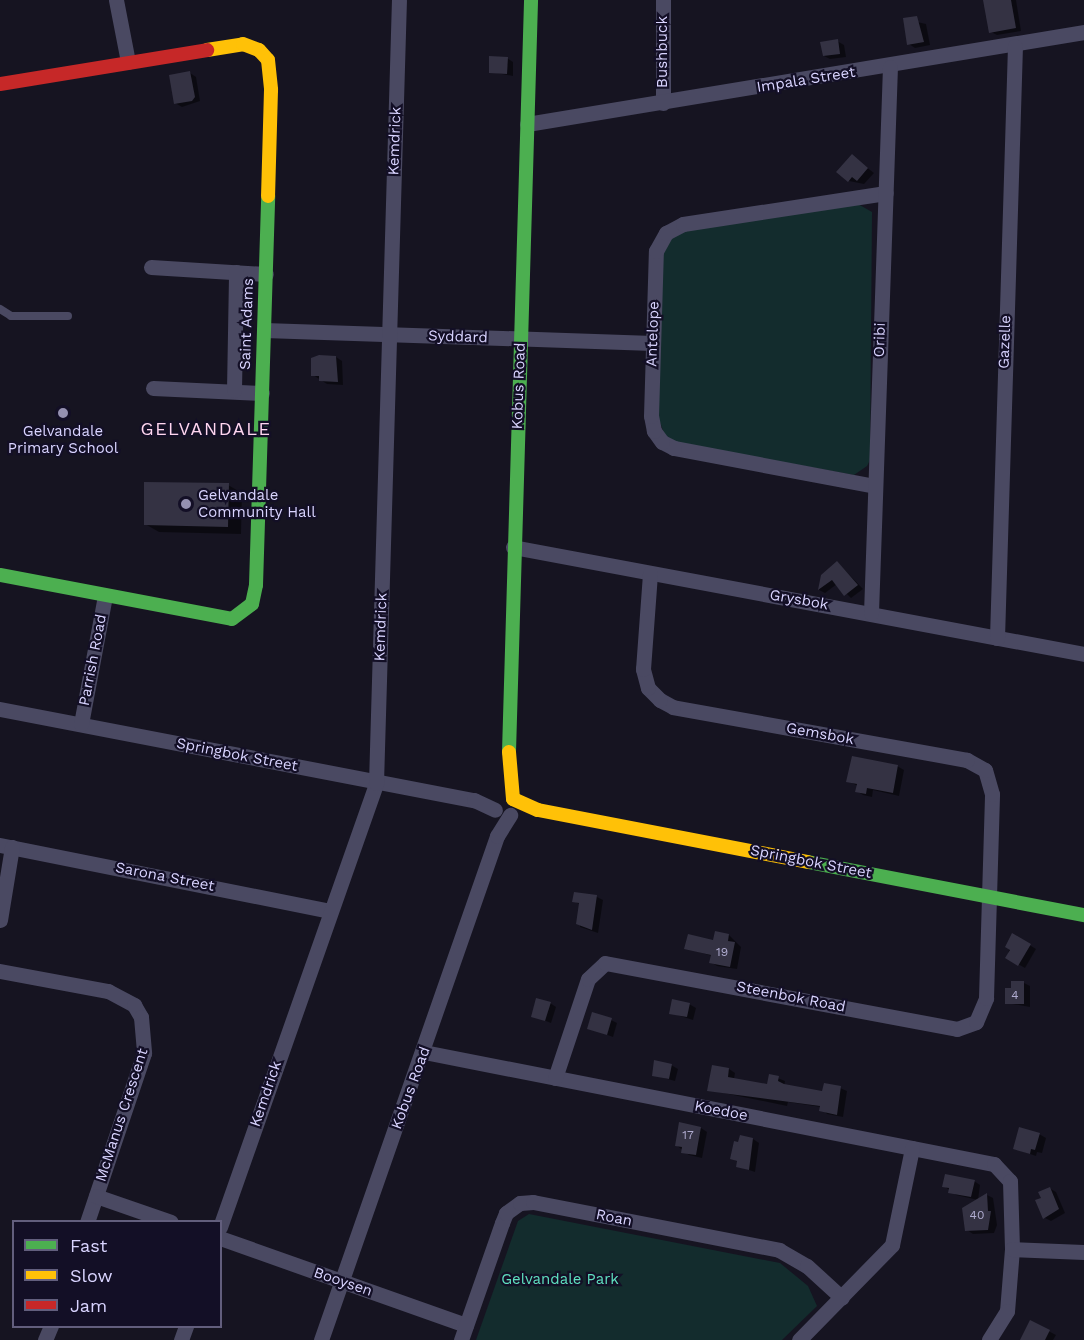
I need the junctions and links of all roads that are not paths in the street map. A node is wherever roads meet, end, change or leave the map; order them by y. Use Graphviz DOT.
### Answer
graph roads {
  1 [pos="116,0"];
  2 [pos="399,0"];
  3 [pos="531,0"];
  4 [pos="663,0"];
  5 [pos="1084,32"];
  6 [pos="1014,46"];
  7 [pos="128,62"];
  8 [pos="890,67"];
  9 [pos="0,84"];
  10 [pos="663,103"];
  11 [pos="527,124"];
  12 [pos="886,193"];
  13 [pos="151,267"];
  14 [pos="236,272"];
  15 [pos="266,274"];
  16 [pos="0,309"];
  17 [pos="68,316"];
  18 [pos="264,330"];
  19 [pos="390,335"];
  20 [pos="520,340"];
  21 [pos="653,344"];
  22 [pos="153,388"];
  23 [pos="234,390"];
  24 [pos="262,393"];
  25 [pos="874,486"];
  26 [pos="513,547"];
  27 [pos="650,573"];
  28 [pos="0,575"];
  29 [pos="105,596"];
  30 [pos="871,613"];
  31 [pos="997,638"];
  32 [pos="1084,654"];
  33 [pos="0,708"];
  34 [pos="81,724"];
  35 [pos="510,772"];
  36 [pos="376,783"];
  37 [pos="504,806"];
  38 [pos="538,810"];
  39 [pos="6,846"];
  40 [pos="988,896"];
  41 [pos="329,911"];
  42 [pos="1084,915"];
  43 [pos="0,920"];
  44 [pos="0,971"];
  45 [pos="424,1052"];
  46 [pos="555,1078"];
  47 [pos="912,1148"];
  48 [pos="96,1196"];
  49 [pos="87,1220"];
  50 [pos="168,1220"];
  51 [pos="222,1221"];
  52 [pos="222,1239"];
  53 [pos="1012,1250"];
  54 [pos="1084,1252"];
  55 [pos="341,1281"];
  56 [pos="842,1298"];
  57 [pos="464,1333"];
  58 [pos="321,1340"];
  59 [pos="799,1340"];
  60 [pos="989,1340"];
  1 -- 7 [label="street"];
  2 -- 19 [label="street, Kemdrick"];
  3 -- 11 [label="street, Kobus Road"];
  4 -- 10 [label="street, Bushbuck"];
  5 -- 6 [label="street, Impala Street"];
  6 -- 8 [label="street, Impala Street"];
  6 -- 31 [label="street, Gazelle"];
  7 -- 9 [label="street, Saint Adams"];
  7 -- 15 [label="street, Saint Adams"];
  8 -- 10 [label="street, Impala Street"];
  8 -- 12 [label="street, Oribi"];
  10 -- 11 [label="street, Impala Street"];
  11 -- 20 [label="street, Kobus Road"];
  12 -- 21 [label="street, Antelope"];
  12 -- 25 [label="street, Oribi"];
  13 -- 14 [label="street"];
  14 -- 15 [label="street"];
  14 -- 23 [label="street"];
  15 -- 18 [label="street, Saint Adams"];
  16 -- 17 [label="lane"];
  18 -- 19 [label="street, Syddard"];
  18 -- 24 [label="street, Saint Adams"];
  19 -- 20 [label="street, Syddard"];
  19 -- 36 [label="street, Kemdrick"];
  20 -- 21 [label="street, Syddard"];
  20 -- 26 [label="street, Kobus Road"];
  21 -- 25 [label="street, Antelope"];
  22 -- 23 [label="street"];
  23 -- 24 [label="street"];
  24 -- 29 [label="street, Saint Adams"];
  25 -- 30 [label="street, Oribi"];
  26 -- 27 [label="street, Grysbok"];
  26 -- 35 [label="street, Kobus Road"];
  27 -- 30 [label="street, Grysbok"];
  27 -- 40 [label="street, Gemsbok"];
  28 -- 29 [label="street, Saint Adams"];
  29 -- 34 [label="street, Parrish Road"];
  30 -- 31 [label="street, Grysbok"];
  31 -- 32 [label="street, Grysbok"];
  33 -- 34 [label="street, Springbok Street"];
  34 -- 36 [label="street, Springbok Street"];
  35 -- 37 [label="street, Kobus Road"];
  36 -- 37 [label="street, Springbok Street"];
  36 -- 41 [label="street, Kemdrick"];
  37 -- 38 [label="street"];
  37 -- 45 [label="street, Kobus Road"];
  38 -- 40 [label="street, Springbok Street"];
  39 -- 41 [label="street, Sarona Street"];
  39 -- 43 [label="street"];
  40 -- 42 [label="street, Springbok Street"];
  40 -- 46 [label="street, Steenbok Road"];
  41 -- 51 [label="street, Kemdrick"];
  44 -- 48 [label="street, McManus Crescent"];
  45 -- 46 [label="street, Koedoe"];
  45 -- 55 [label="street, Kobus Road"];
  46 -- 47 [label="street, Koedoe"];
  47 -- 53 [label="street, Koedoe"];
  47 -- 56 [label="street"];
  48 -- 49 [label="street, McManus Crescent"];
  48 -- 50 [label="street"];
  52 -- 55 [label="street, Booysen"];
  53 -- 54 [label="street"];
  53 -- 60 [label="street"];
  55 -- 57 [label="street, Booysen"];
  55 -- 58 [label="street, Kobus Road"];
  56 -- 57 [label="street, Roan"];
  56 -- 59 [label="street"];
}
